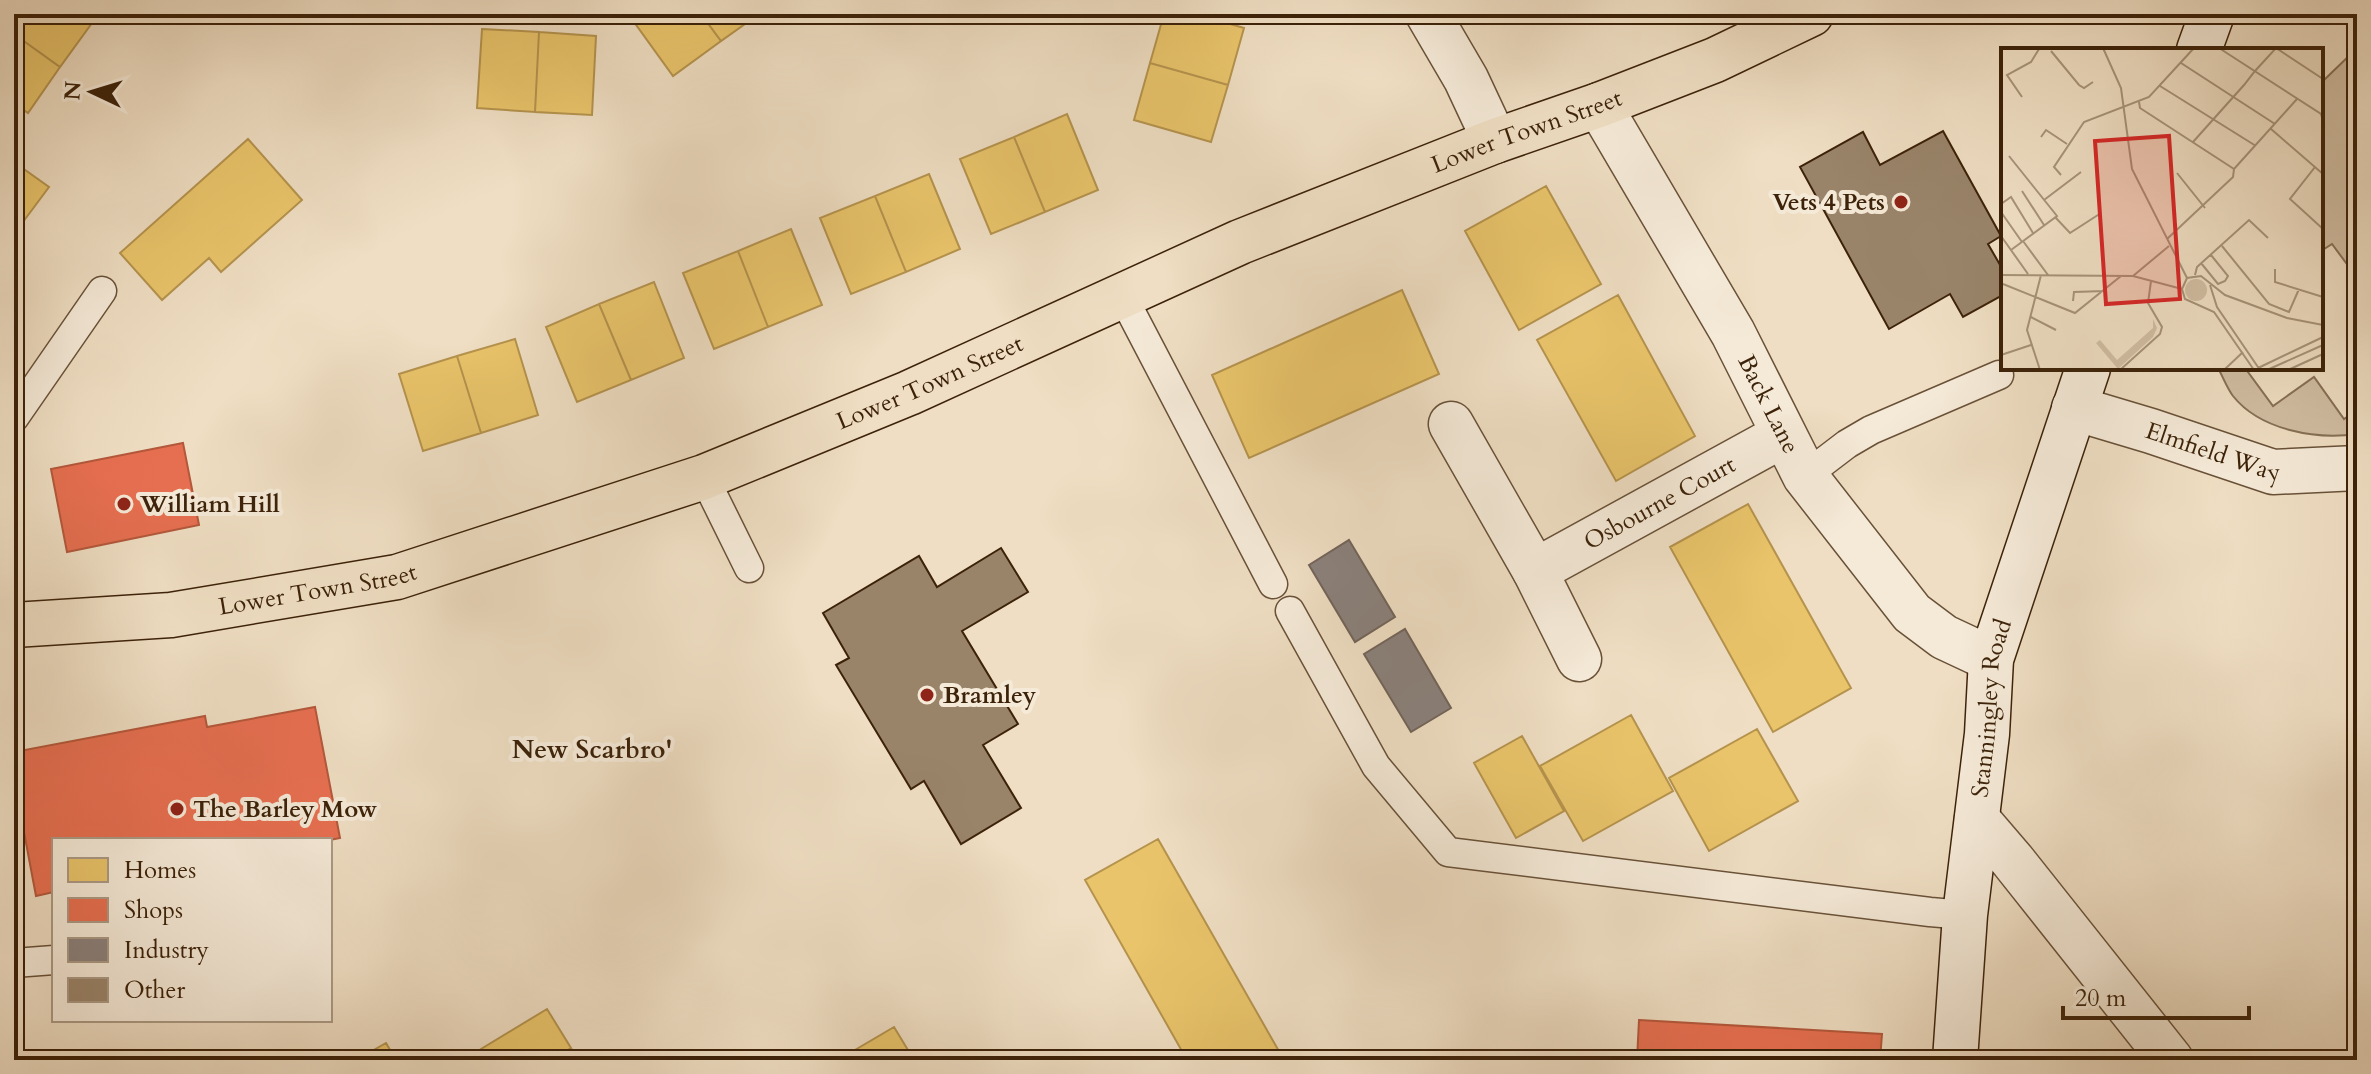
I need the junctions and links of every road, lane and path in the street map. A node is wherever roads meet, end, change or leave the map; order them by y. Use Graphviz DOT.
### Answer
graph roads {
  1 [pos="1428,14"];
  2 [pos="1811,14"];
  3 [pos="2212,14"];
  4 [pos="2200,48"];
  5 [pos="1599,105"];
  6 [pos="1495,141"];
  7 [pos="102,291"];
  8 [pos="1122,295"];
  9 [pos="2087,370"];
  10 [pos="1999,375"];
  11 [pos="2074,408"];
  12 [pos="14,418"];
  13 [pos="1451,424"];
  14 [pos="1783,435"];
  15 [pos="2357,468"];
  16 [pos="1805,476"];
  17 [pos="704,477"];
  18 [pos="749,568"];
  19 [pos="1535,571"];
  20 [pos="1273,584"];
  21 [pos="1290,611"];
  22 [pos="14,625"];
  23 [pos="1579,659"];
  24 [pos="1991,659"];
  25 [pos="1977,819"];
  26 [pos="1965,915"];
  27 [pos="52,960"];
  28 [pos="14,963"];
  29 [pos="1955,1060"];
  30 [pos="2171,1060"];
  1 -- 6 [label="street"];
  2 -- 5 [label="main road, Lower Town Street"];
  3 -- 4 [label="street"];
  5 -- 6 [label="main road, Lower Town Street"];
  5 -- 14 [label="street, Back Lane"];
  6 -- 8 [label="main road, Lower Town Street"];
  7 -- 12 [label="lane"];
  8 -- 17 [label="main road, Lower Town Street"];
  8 -- 20 [label="lane"];
  9 -- 11 [label="street, Stanningley Road"];
  10 -- 16 [label="lane"];
  11 -- 15 [label="street, Elmfield Way"];
  11 -- 24 [label="street, Stanningley Road"];
  13 -- 19 [label="street"];
  14 -- 16 [label="street, Back Lane"];
  14 -- 19 [label="street, Osbourne Court"];
  16 -- 24 [label="street, Back Lane"];
  17 -- 18 [label="lane"];
  17 -- 22 [label="main road, Lower Town Street"];
  19 -- 23 [label="street"];
  21 -- 26 [label="lane"];
  24 -- 25 [label="street, Stanningley Road"];
  25 -- 26 [label="street, Stanningley Road"];
  25 -- 30 [label="street"];
  26 -- 29 [label="street, Stanningley Road"];
  27 -- 28 [label="lane"];
}
